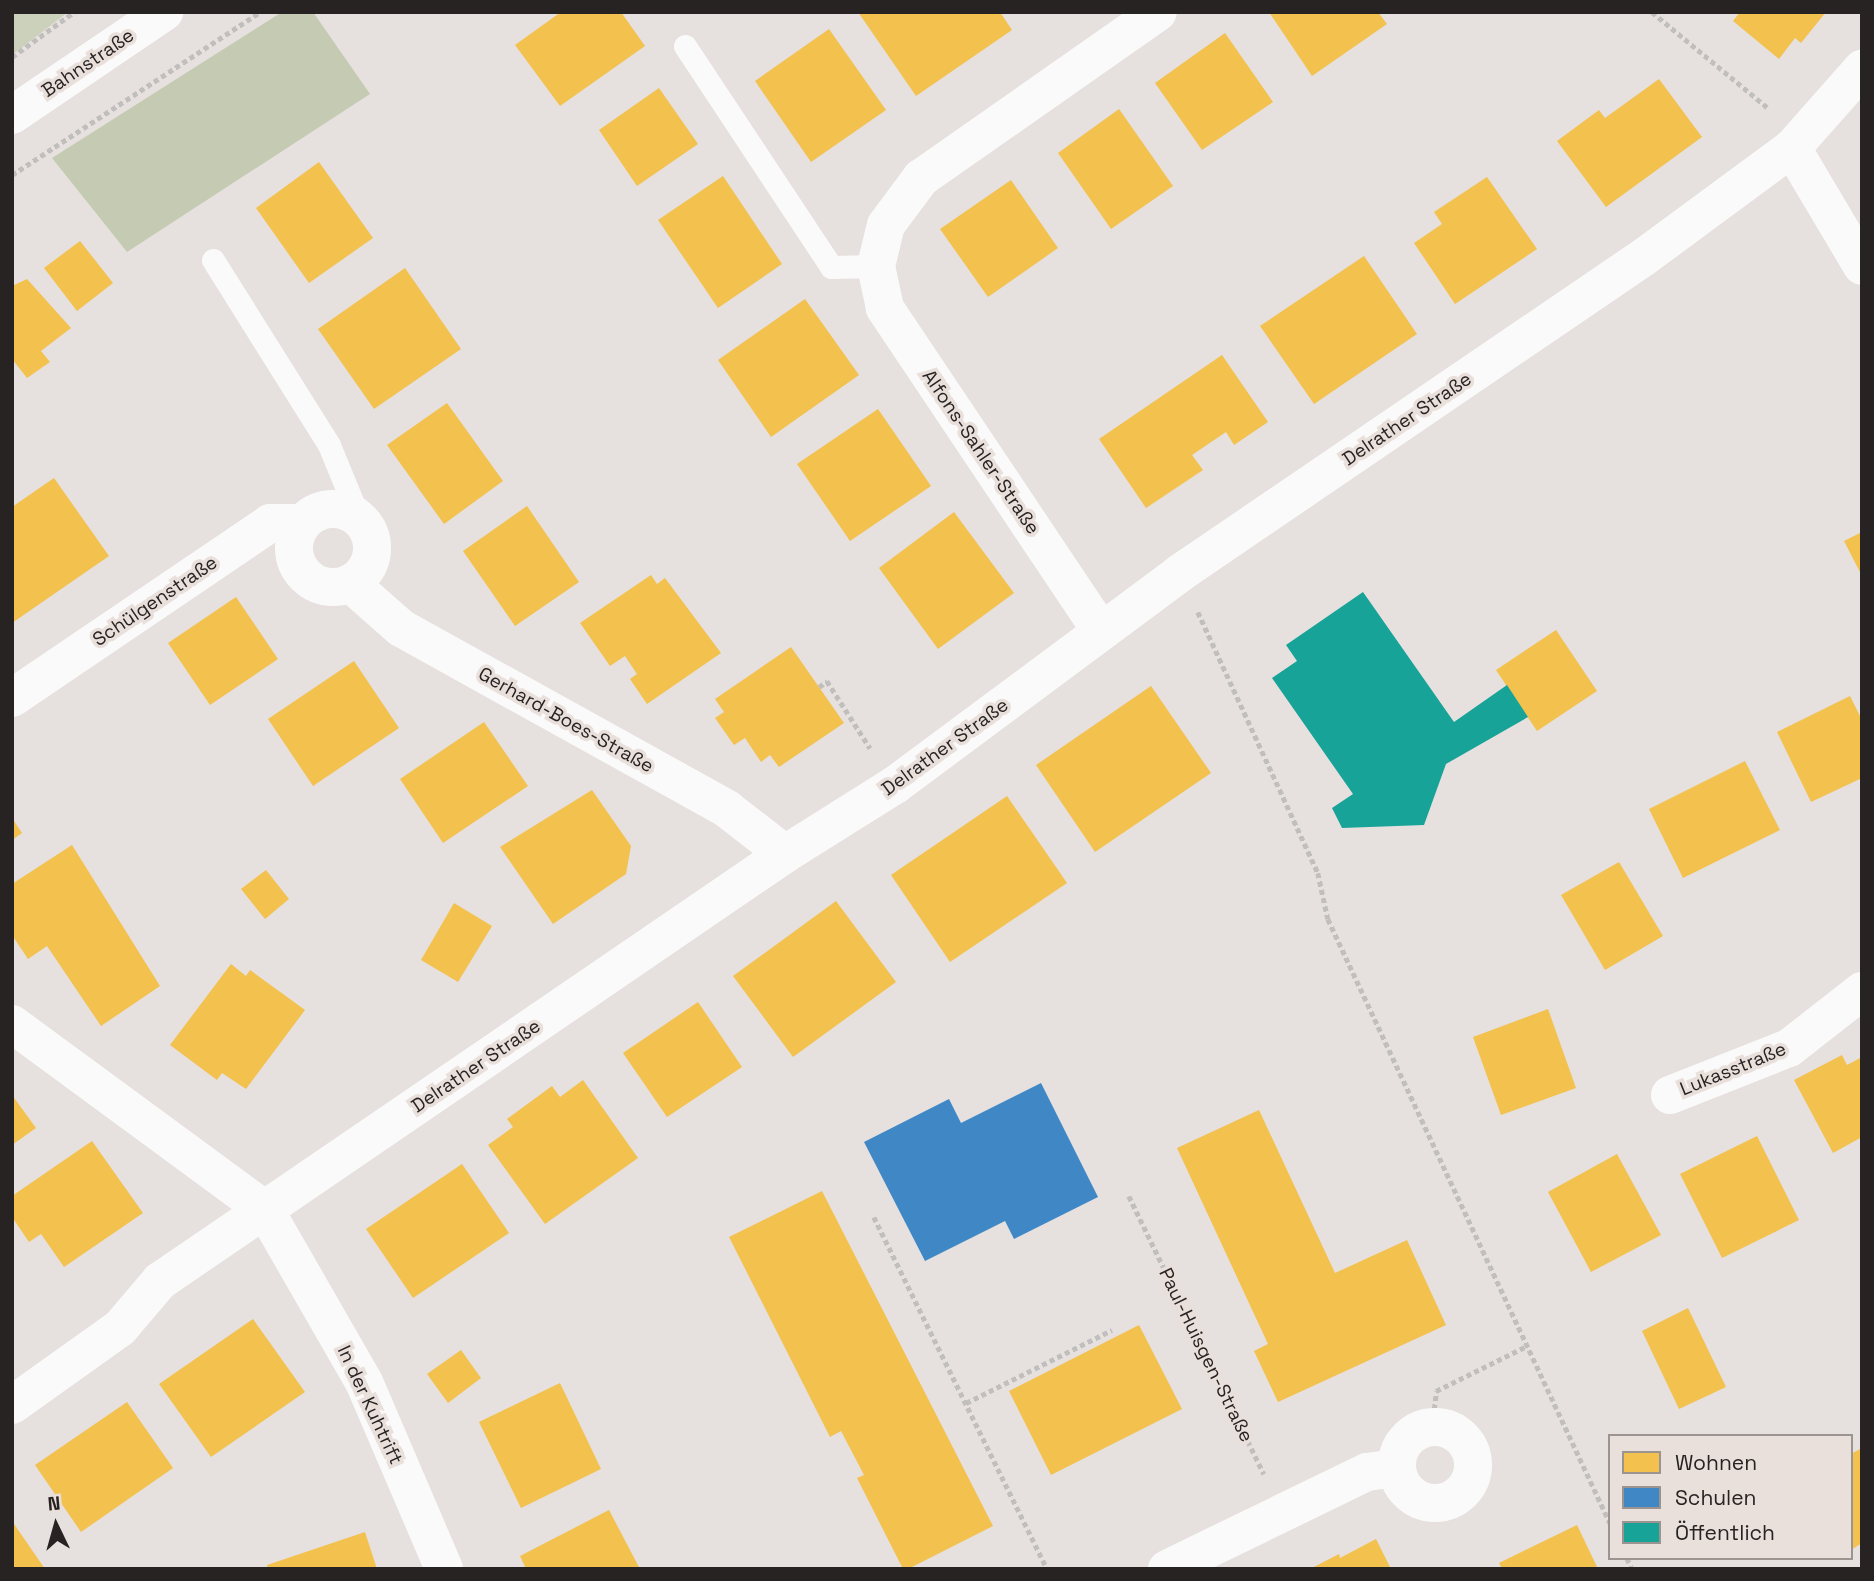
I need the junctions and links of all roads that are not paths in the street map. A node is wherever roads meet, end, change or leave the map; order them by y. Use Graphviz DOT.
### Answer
graph roads {
  1 [pos="164,12"];
  2 [pos="1158,12"];
  3 [pos="685,46"];
  4 [pos="1862,69"];
  5 [pos="12,115"];
  6 [pos="1793,148"];
  7 [pos="213,260"];
  8 [pos="1862,265"];
  9 [pos="876,266"];
  10 [pos="359,518"];
  11 [pos="303,523"];
  12 [pos="350,583"];
  13 [pos="1101,631"];
  14 [pos="12,698"];
  15 [pos="785,854"];
  16 [pos="1862,991"];
  17 [pos="12,1024"];
  18 [pos="1670,1095"];
  19 [pos="265,1210"];
  20 [pos="12,1405"];
  21 [pos="1397,1468"];
  22 [pos="444,1569"];
  23 [pos="1167,1569"];
  1 -- 5 [label="street, Bahnstraße"];
  2 -- 9 [label="street, Alfons-Sahler-Straße"];
  3 -- 9 [label="lane"];
  4 -- 6 [label="street, Delrather Straße"];
  6 -- 8 [label="street"];
  6 -- 13 [label="street, Delrather Straße"];
  7 -- 10 [label="lane"];
  9 -- 13 [label="street, Alfons-Sahler-Straße"];
  10 -- 11 [label="street"];
  10 -- 12 [label="street"];
  11 -- 12 [label="street"];
  11 -- 14 [label="street, Schülgenstraße"];
  12 -- 15 [label="street, Gerhard-Boes-Straße"];
  13 -- 15 [label="street, Delrather Straße"];
  15 -- 19 [label="street, Delrather Straße"];
  16 -- 18 [label="street, Lukasstraße"];
  17 -- 19 [label="street"];
  19 -- 20 [label="street, Delrather Straße"];
  19 -- 22 [label="street, In der Kuhtrift"];
  21 -- 21 [label="street"];
  21 -- 23 [label="street"];
}
